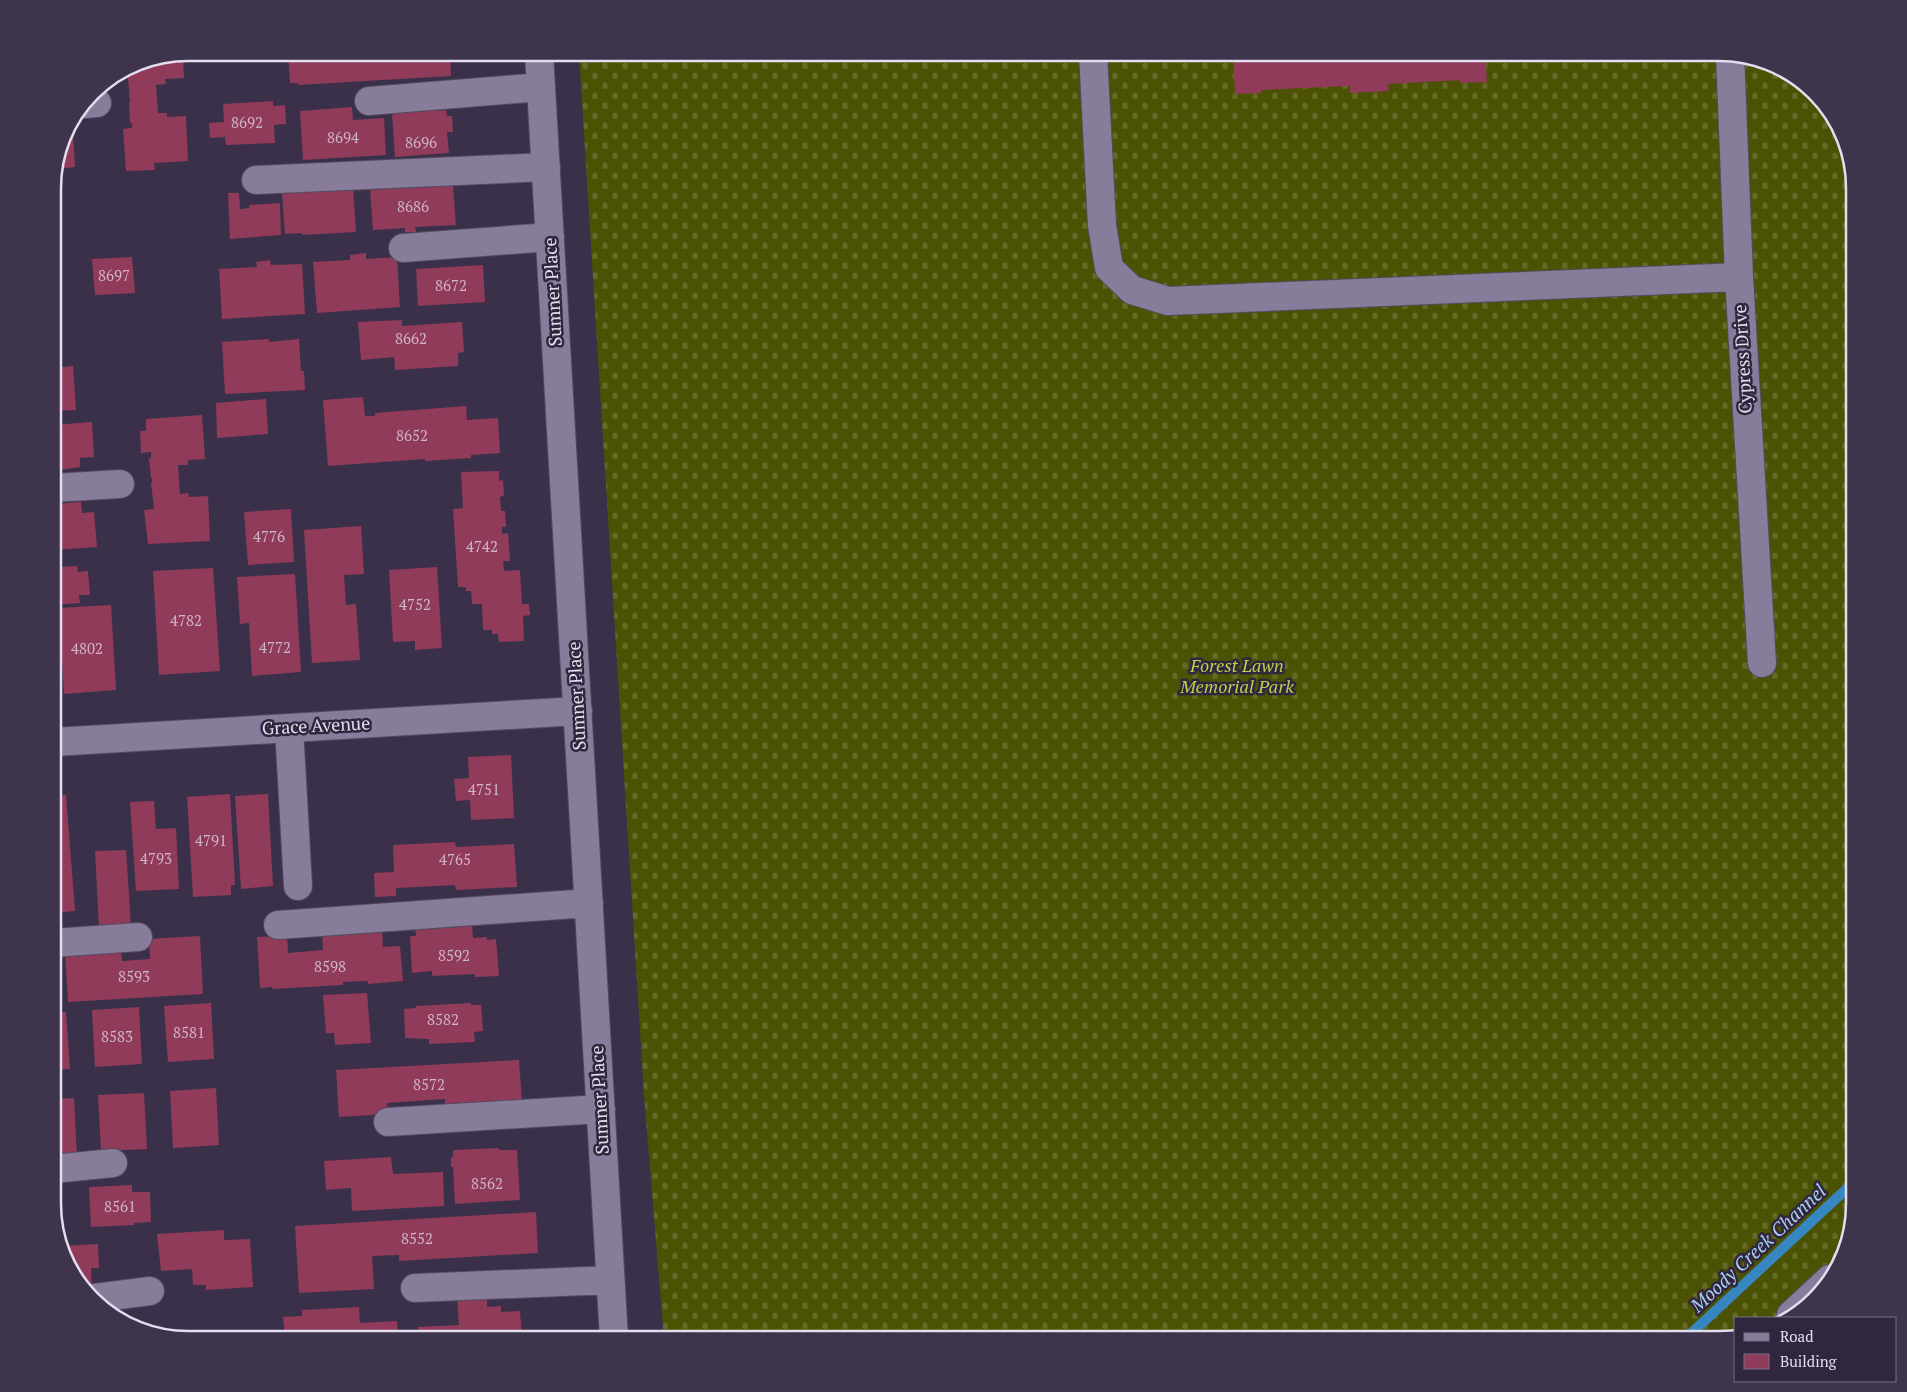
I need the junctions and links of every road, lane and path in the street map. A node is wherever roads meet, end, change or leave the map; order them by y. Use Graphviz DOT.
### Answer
graph roads {
  1 [pos="1093,61"];
  2 [pos="540,62"];
  3 [pos="1730,62"];
  4 [pos="541,87"];
  5 [pos="369,101"];
  6 [pos="546,167"];
  7 [pos="256,180"];
  8 [pos="550,238"];
  9 [pos="404,248"];
  10 [pos="1738,277"];
  11 [pos="120,484"];
  12 [pos="62,487"];
  13 [pos="1762,663"];
  14 [pos="578,711"];
  15 [pos="289,728"];
  16 [pos="62,741"];
  17 [pos="298,886"];
  18 [pos="589,903"];
  19 [pos="278,925"];
  20 [pos="138,937"];
  21 [pos="62,942"];
  22 [pos="601,1109"];
  23 [pos="388,1122"];
  24 [pos="113,1164"];
  25 [pos="62,1168"];
  26 [pos="610,1280"];
  27 [pos="415,1288"];
  28 [pos="150,1291"];
  29 [pos="102,1297"];
  30 [pos="613,1331"];
  1 -- 10 [label="street"];
  2 -- 4 [label="street, Sumner Place"];
  3 -- 10 [label="street, Cypress Drive"];
  4 -- 5 [label="street"];
  4 -- 6 [label="street, Sumner Place"];
  6 -- 7 [label="street"];
  6 -- 8 [label="street, Sumner Place"];
  8 -- 9 [label="street"];
  8 -- 14 [label="street, Sumner Place"];
  10 -- 13 [label="street, Cypress Drive"];
  11 -- 12 [label="street"];
  14 -- 15 [label="street, Grace Avenue"];
  14 -- 18 [label="street, Sumner Place"];
  15 -- 16 [label="street, Grace Avenue"];
  15 -- 17 [label="street"];
  18 -- 19 [label="street"];
  18 -- 22 [label="street, Sumner Place"];
  20 -- 21 [label="street"];
  22 -- 23 [label="street"];
  22 -- 26 [label="street, Sumner Place"];
  24 -- 25 [label="street"];
  26 -- 27 [label="street"];
  26 -- 30 [label="street, Sumner Place"];
  28 -- 29 [label="street"];
}
